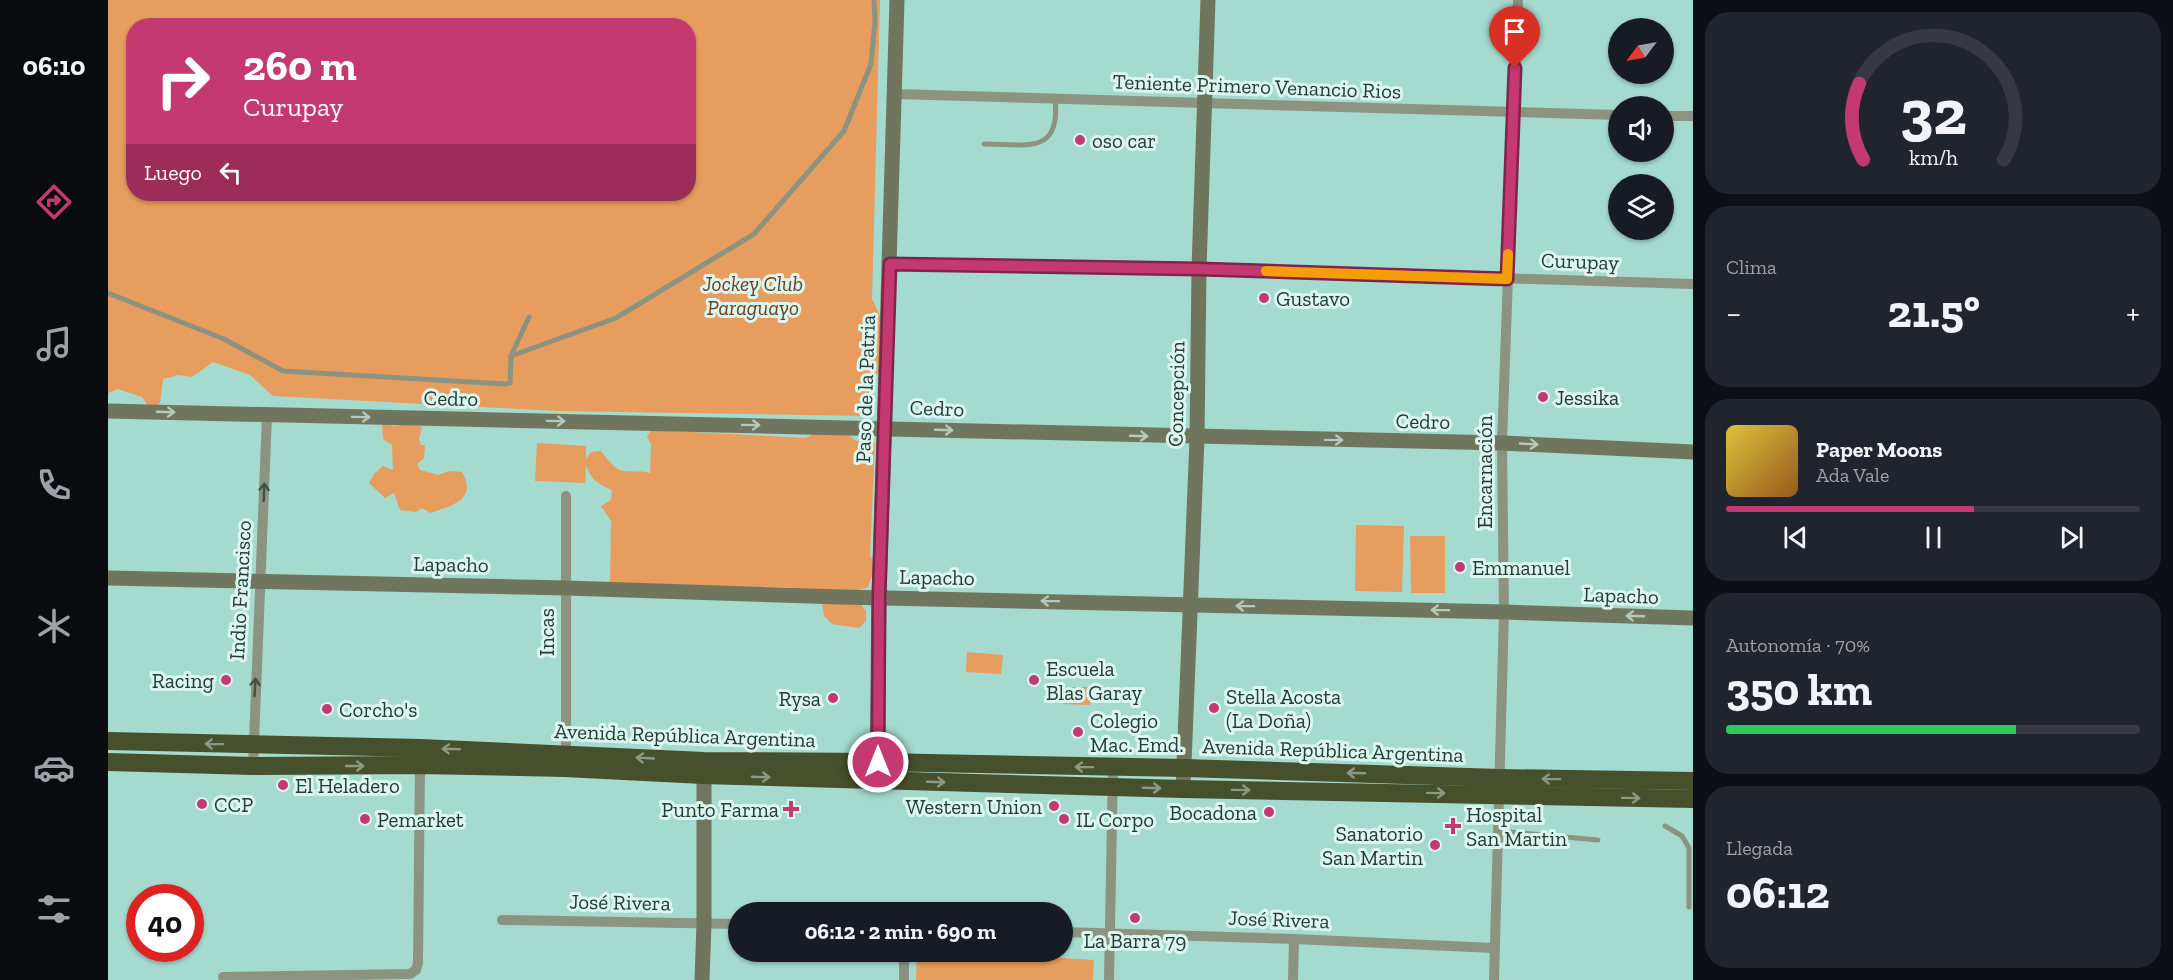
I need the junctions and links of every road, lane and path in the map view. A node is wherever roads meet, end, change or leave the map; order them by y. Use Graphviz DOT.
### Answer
graph roads {
  1 [pos="874,0"];
  2 [pos="897,0"];
  3 [pos="1208,0"];
  4 [pos="1518,0"];
  5 [pos="894,94"];
  6 [pos="1055,99"];
  7 [pos="1205,104"];
  8 [pos="1514,113"];
  9 [pos="1608,115"];
  10 [pos="1674,116"];
  11 [pos="1693,116"];
  12 [pos="984,144"];
  13 [pos="890,264"];
  14 [pos="1199,269"];
  15 [pos="1507,279"];
  16 [pos="1693,284"];
  17 [pos="108,293"];
  18 [pos="529,317"];
  19 [pos="511,356"];
  20 [pos="108,411"];
  21 [pos="267,416"];
  22 [pos="885,428"];
  23 [pos="1197,438"];
  24 [pos="1502,443"];
  25 [pos="1693,452"];
  26 [pos="566,496"];
  27 [pos="108,578"];
  28 [pos="260,581"];
  29 [pos="566,588"];
  30 [pos="879,597"];
  31 [pos="1190,605"];
  32 [pos="1504,612"];
  33 [pos="1693,618"];
  34 [pos="108,741"];
  35 [pos="253,744"];
  36 [pos="420,757"];
  37 [pos="566,761"];
  38 [pos="108,762"];
  39 [pos="253,766"];
  40 [pos="1113,767"];
  41 [pos="704,768"];
  42 [pos="1185,768"];
  43 [pos="877,771"];
  44 [pos="1693,781"];
  45 [pos="1500,786"];
  46 [pos="1113,787"];
  47 [pos="1183,789"];
  48 [pos="1693,799"];
  49 [pos="1665,826"];
  50 [pos="1499,831"];
  51 [pos="1599,840"];
  52 [pos="1689,907"];
  53 [pos="502,920"];
  54 [pos="704,923"];
  55 [pos="728,924"];
  56 [pos="1073,932"];
  57 [pos="1110,933"];
  58 [pos="1294,939"];
  59 [pos="1494,948"];
  60 [pos="904,962"];
  61 [pos="223,977"];
  62 [pos="702,980"];
  63 [pos="904,980"];
  64 [pos="1109,980"];
  65 [pos="1293,980"];
  66 [pos="1494,980"];
  1 -- 19 [label="lane"];
  2 -- 5 [label="street, Paso de la Patria"];
  3 -- 7 [label="street, Concepción"];
  4 -- 8 [label="street, Encarnación"];
  5 -- 6 [label="street, Teniente Primero Venancio Rios"];
  5 -- 13 [label="street, Paso de la Patria"];
  6 -- 7 [label="street, Teniente Primero Venancio Rios"];
  6 -- 12 [label="lane"];
  7 -- 8 [label="street, Teniente Primero Venancio Rios"];
  7 -- 14 [label="street, Concepción"];
  8 -- 9 [label="street, Teniente Primero Venancio Rios"];
  8 -- 15 [label="street, Encarnación"];
  10 -- 11 [label="street"];
  13 -- 14 [label="street, Curupay"];
  13 -- 22 [label="street, Paso de la Patria"];
  14 -- 15 [label="street, Curupay"];
  14 -- 23 [label="street, Concepción"];
  15 -- 16 [label="street, Curupay"];
  15 -- 24 [label="street, Encarnación"];
  17 -- 19 [label="lane"];
  18 -- 19 [label="lane"];
  20 -- 21 [label="street, Cedro, one-way"];
  21 -- 22 [label="street, Cedro, one-way"];
  28 -- 21 [label="street, Indio Francisco, one-way"];
  22 -- 23 [label="street, Cedro, one-way"];
  22 -- 30 [label="street, Paso de la Patria"];
  23 -- 24 [label="street, Cedro, one-way"];
  23 -- 31 [label="street, Concepción"];
  24 -- 25 [label="street, Cedro, one-way"];
  24 -- 32 [label="street, Encarnación"];
  26 -- 29 [label="street, Incas"];
  27 -- 28 [label="street, Lapacho"];
  28 -- 29 [label="street, Lapacho"];
  35 -- 28 [label="street, Indio Francisco, one-way"];
  29 -- 30 [label="street, Lapacho"];
  29 -- 37 [label="street, Incas"];
  31 -- 30 [label="street, Lapacho, one-way"];
  30 -- 43 [label="street, Paso de la Patria"];
  32 -- 31 [label="street, Lapacho, one-way"];
  31 -- 42 [label="street, Concepción"];
  33 -- 32 [label="street, Lapacho, one-way"];
  32 -- 45 [label="street, Encarnación"];
  35 -- 34 [label="highway, Avenida República Argentina, one-way"];
  35 -- 36 [label="highway, Avenida República Argentina"];
  35 -- 39 [label="street, Indio Francisco"];
  36 -- 37 [label="highway, Avenida República Argentina"];
  39 -- 36 [label="highway, Avenida República Argentina, one-way"];
  36 -- 61 [label="street"];
  37 -- 41 [label="highway, Avenida República Argentina"];
  38 -- 39 [label="highway, Avenida República Argentina"];
  40 -- 42 [label="highway, Avenida República Argentina"];
  40 -- 43 [label="highway, Avenida República Argentina, one-way"];
  40 -- 46 [label="street"];
  41 -- 43 [label="highway, Avenida República Argentina"];
  41 -- 54 [label="street"];
  45 -- 42 [label="highway, Avenida República Argentina, one-way"];
  42 -- 47 [label="street, Concepción"];
  43 -- 46 [label="highway, Avenida República Argentina, one-way"];
  44 -- 45 [label="highway, Avenida República Argentina, one-way"];
  47 -- 45 [label="highway, Avenida República Argentina, one-way"];
  45 -- 48 [label="highway, Avenida República Argentina, one-way"];
  45 -- 50 [label="street, Encarnación"];
  46 -- 47 [label="highway, Avenida República Argentina, one-way"];
  46 -- 57 [label="street"];
  49 -- 52 [label="lane"];
  50 -- 51 [label="lane"];
  50 -- 59 [label="street, Encarnación"];
  53 -- 54 [label="street, José Rivera"];
  54 -- 55 [label="street, José Rivera"];
  54 -- 62 [label="street"];
  56 -- 57 [label="street, José Rivera"];
  57 -- 58 [label="street, José Rivera"];
  57 -- 64 [label="street"];
  58 -- 59 [label="street, José Rivera"];
  58 -- 65 [label="street"];
  59 -- 66 [label="street, Encarnación"];
  60 -- 63 [label="street"];
}
